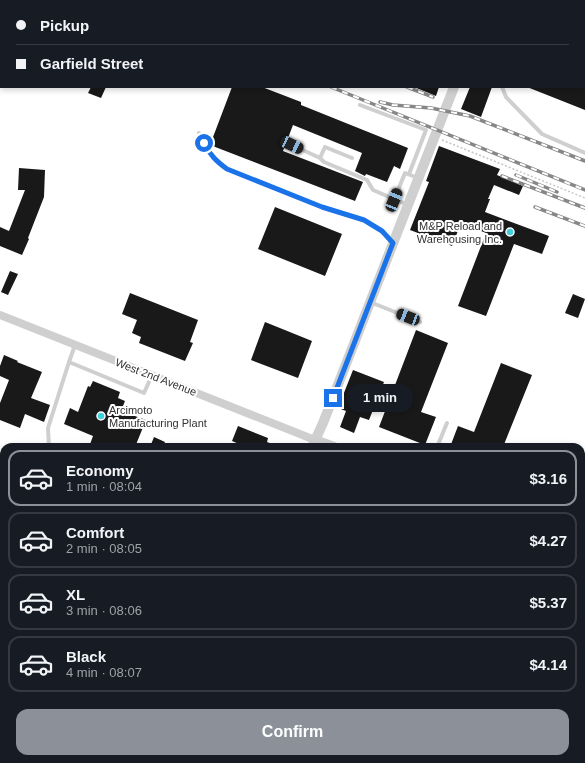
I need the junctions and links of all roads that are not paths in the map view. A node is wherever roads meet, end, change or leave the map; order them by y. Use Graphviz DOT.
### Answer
graph roads {
  1 [pos="454,88"];
  2 [pos="502,88"];
  3 [pos="360,105"];
  4 [pos="199,133"];
  5 [pos="292,145"];
  6 [pos="585,153"];
  7 [pos="320,158"];
  8 [pos="352,158"];
  9 [pos="413,176"];
  10 [pos="394,200"];
  11 [pos="408,205"];
  12 [pos="393,243"];
  13 [pos="370,302"];
  14 [pos="0,315"];
  15 [pos="420,322"];
  16 [pos="75,345"];
  17 [pos="69,362"];
  18 [pos="152,375"];
  19 [pos="447,422"];
  20 [pos="49,443"];
  21 [pos="314,443"];
  22 [pos="439,443"];
  1 -- 9 [label="street"];
  2 -- 6 [label="lane"];
  3 -- 9 [label="lane"];
  4 -- 12 [label="lane"];
  5 -- 7 [label="lane"];
  7 -- 8 [label="lane"];
  7 -- 10 [label="lane"];
  9 -- 10 [label="lane"];
  9 -- 11 [label="street"];
  10 -- 11 [label="lane"];
  11 -- 12 [label="street"];
  12 -- 13 [label="street"];
  13 -- 15 [label="lane"];
  13 -- 21 [label="street"];
  14 -- 16 [label="street, West 2nd Avenue"];
  16 -- 17 [label="lane"];
  16 -- 18 [label="street, West 2nd Avenue"];
  17 -- 18 [label="lane"];
  17 -- 20 [label="lane"];
  18 -- 21 [label="street, West 2nd Avenue"];
  19 -- 22 [label="lane"];
}
